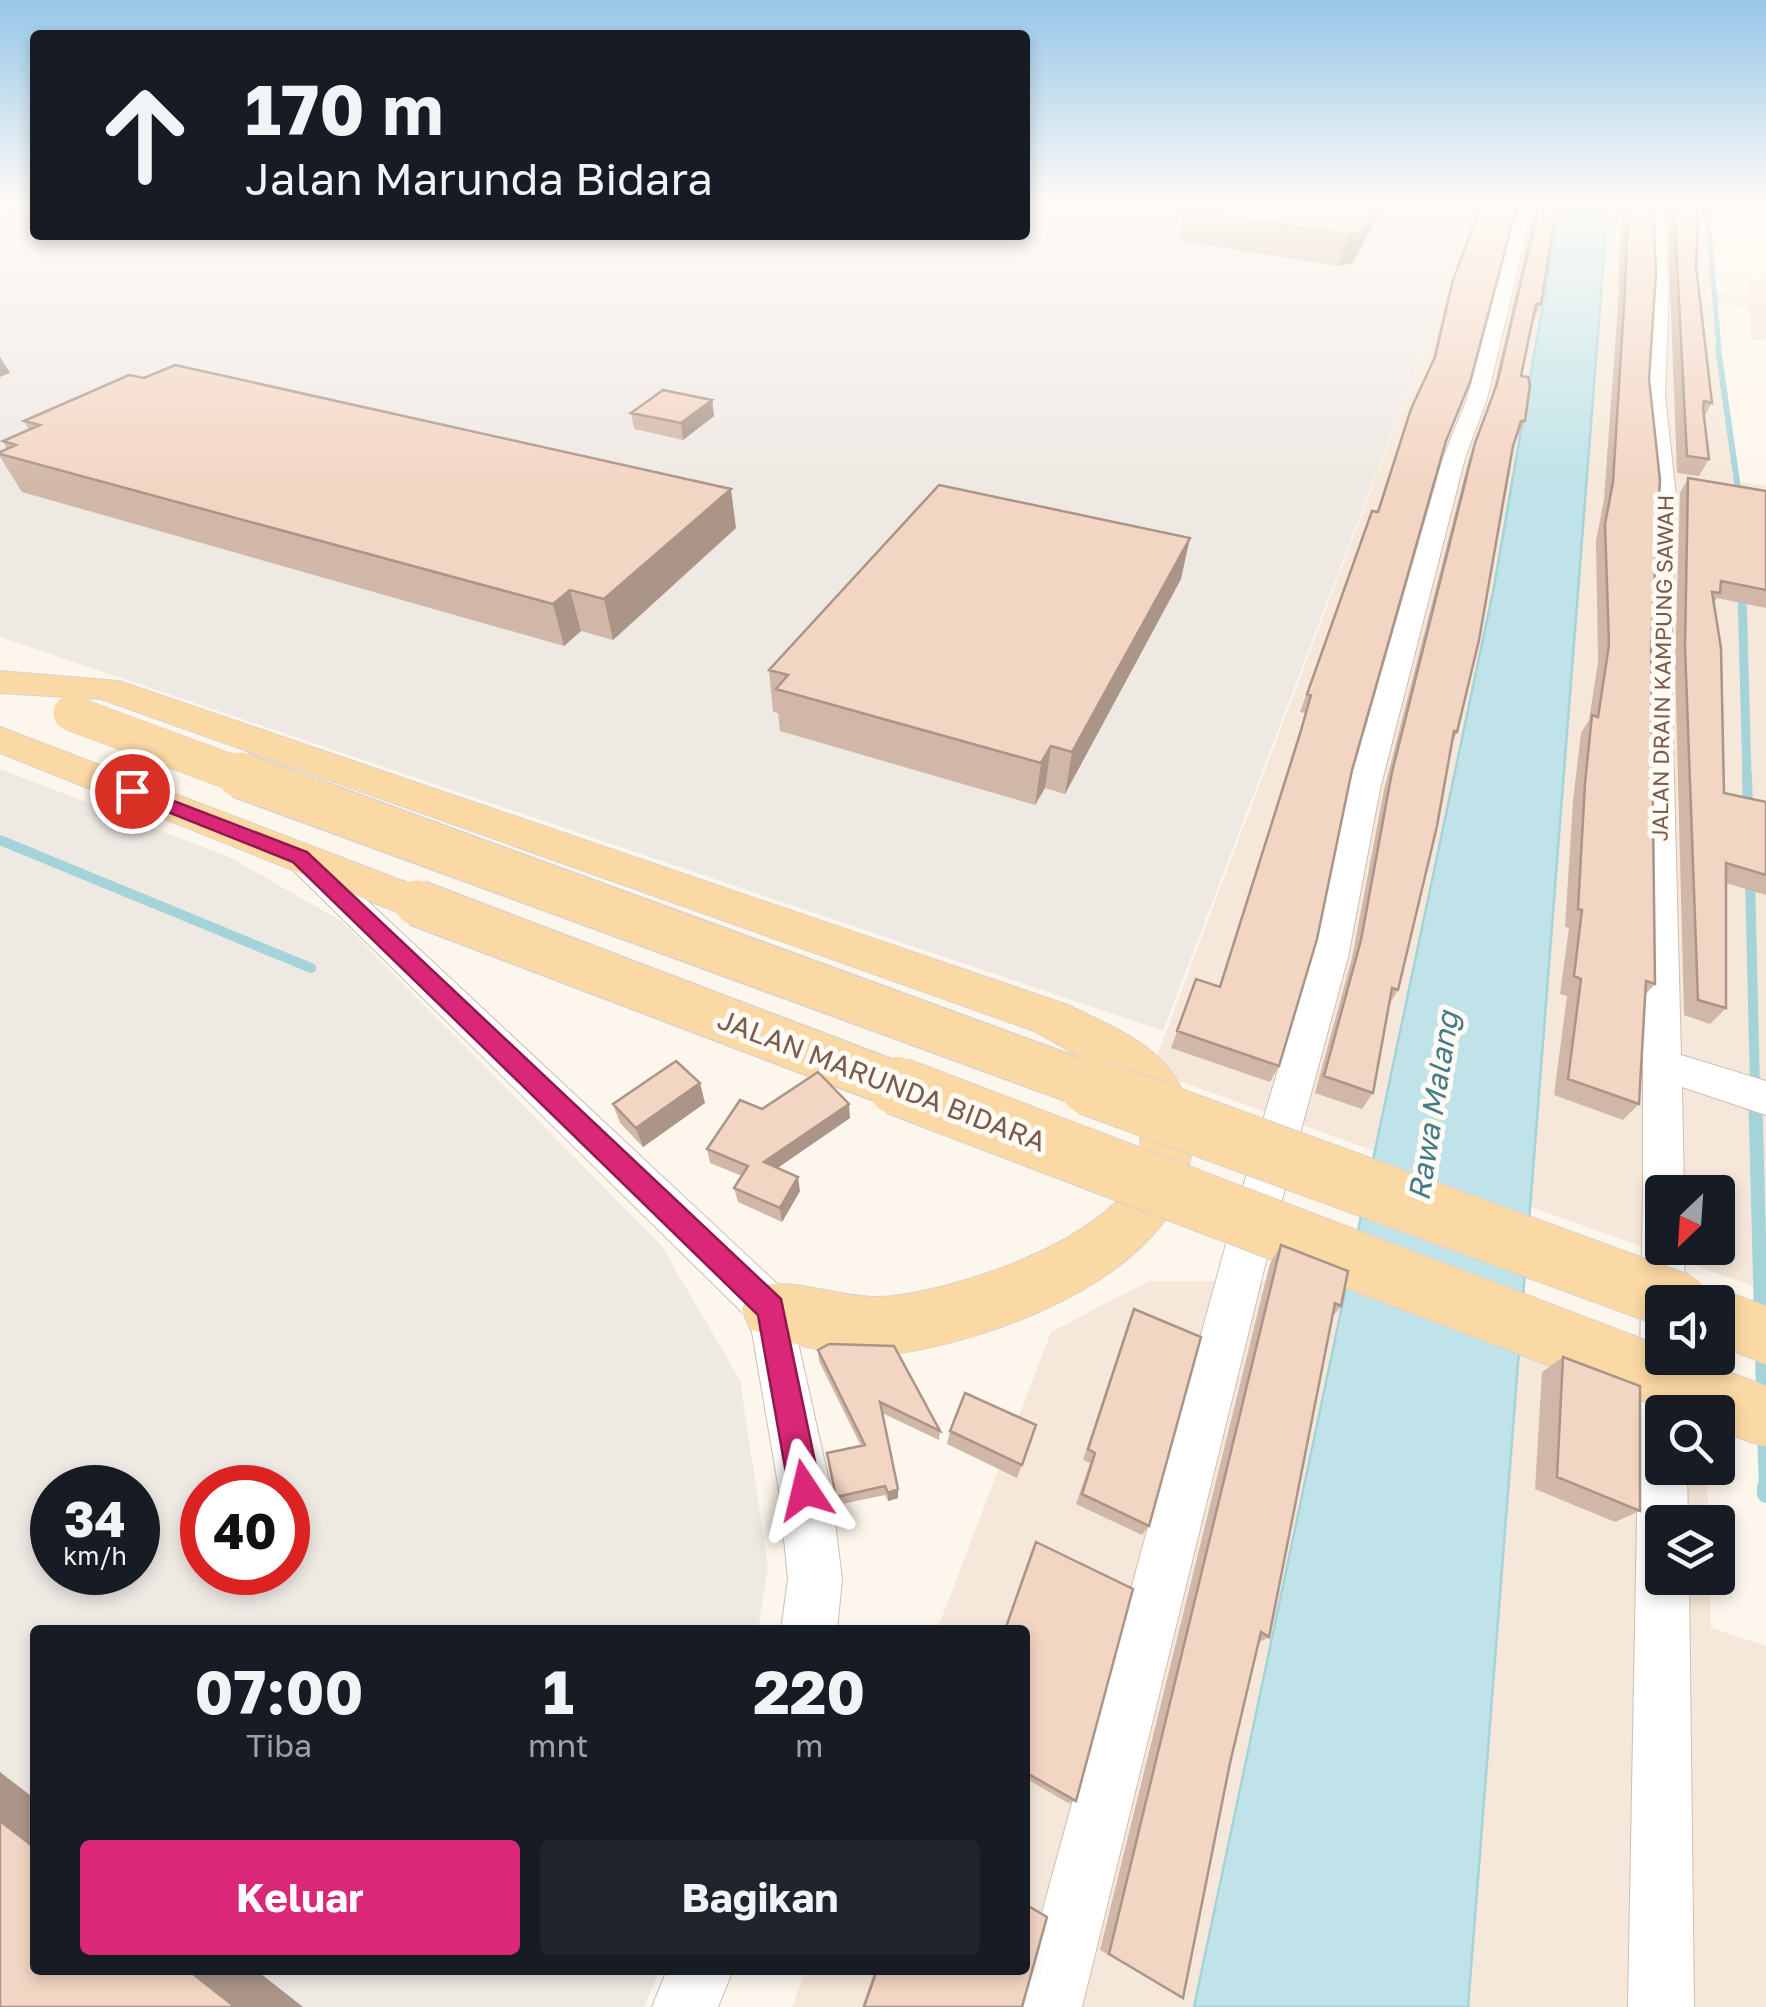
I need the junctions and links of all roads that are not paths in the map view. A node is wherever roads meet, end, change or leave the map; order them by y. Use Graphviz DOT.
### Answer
graph roads {
  1 [pos="1502,299"];
  2 [pos="1660,299"];
  3 [pos="0,684"];
  4 [pos="0,739"];
  5 [pos="300,857"];
  6 [pos="1663,1066"];
  7 [pos="1155,1086"];
  8 [pos="1766,1098"];
  9 [pos="1280,1126"];
  10 [pos="1662,1175"];
  11 [pos="1155,1197"];
  12 [pos="1251,1233"];
  13 [pos="1662,1265"];
  14 [pos="1645,1290"];
  15 [pos="771,1309"];
  16 [pos="1735,1323"];
  17 [pos="1766,1334"];
  18 [pos="1766,1417"];
  19 [pos="810,1625"];
  20 [pos="698,1975"];
  21 [pos="685,2007"];
  22 [pos="1049,2007"];
  23 [pos="1662,2007"];
  1 -- 9 [label="street"];
  2 -- 6 [label="street, JALAN DRAIN KAMPUNG SAWAH"];
  3 -- 7 [label="main road"];
  3 -- 14 [label="main road, bridge"];
  4 -- 5 [label="main road, JALAN MARUNDA BIDARA"];
  5 -- 15 [label="street"];
  5 -- 18 [label="main road, JALAN MARUNDA BIDARA, bridge"];
  6 -- 8 [label="street"];
  6 -- 10 [label="street, JALAN DRAIN KAMPUNG SAWAH"];
  7 -- 9 [label="street"];
  7 -- 11 [label="main road"];
  9 -- 12 [label="street"];
  11 -- 12 [label="street"];
  11 -- 15 [label="main road"];
  12 -- 22 [label="street"];
  13 -- 23 [label="street, JALAN DRAIN KAMPUNG SAWAH"];
  15 -- 19 [label="street"];
  16 -- 17 [label="main road"];
  20 -- 21 [label="street"];
}
